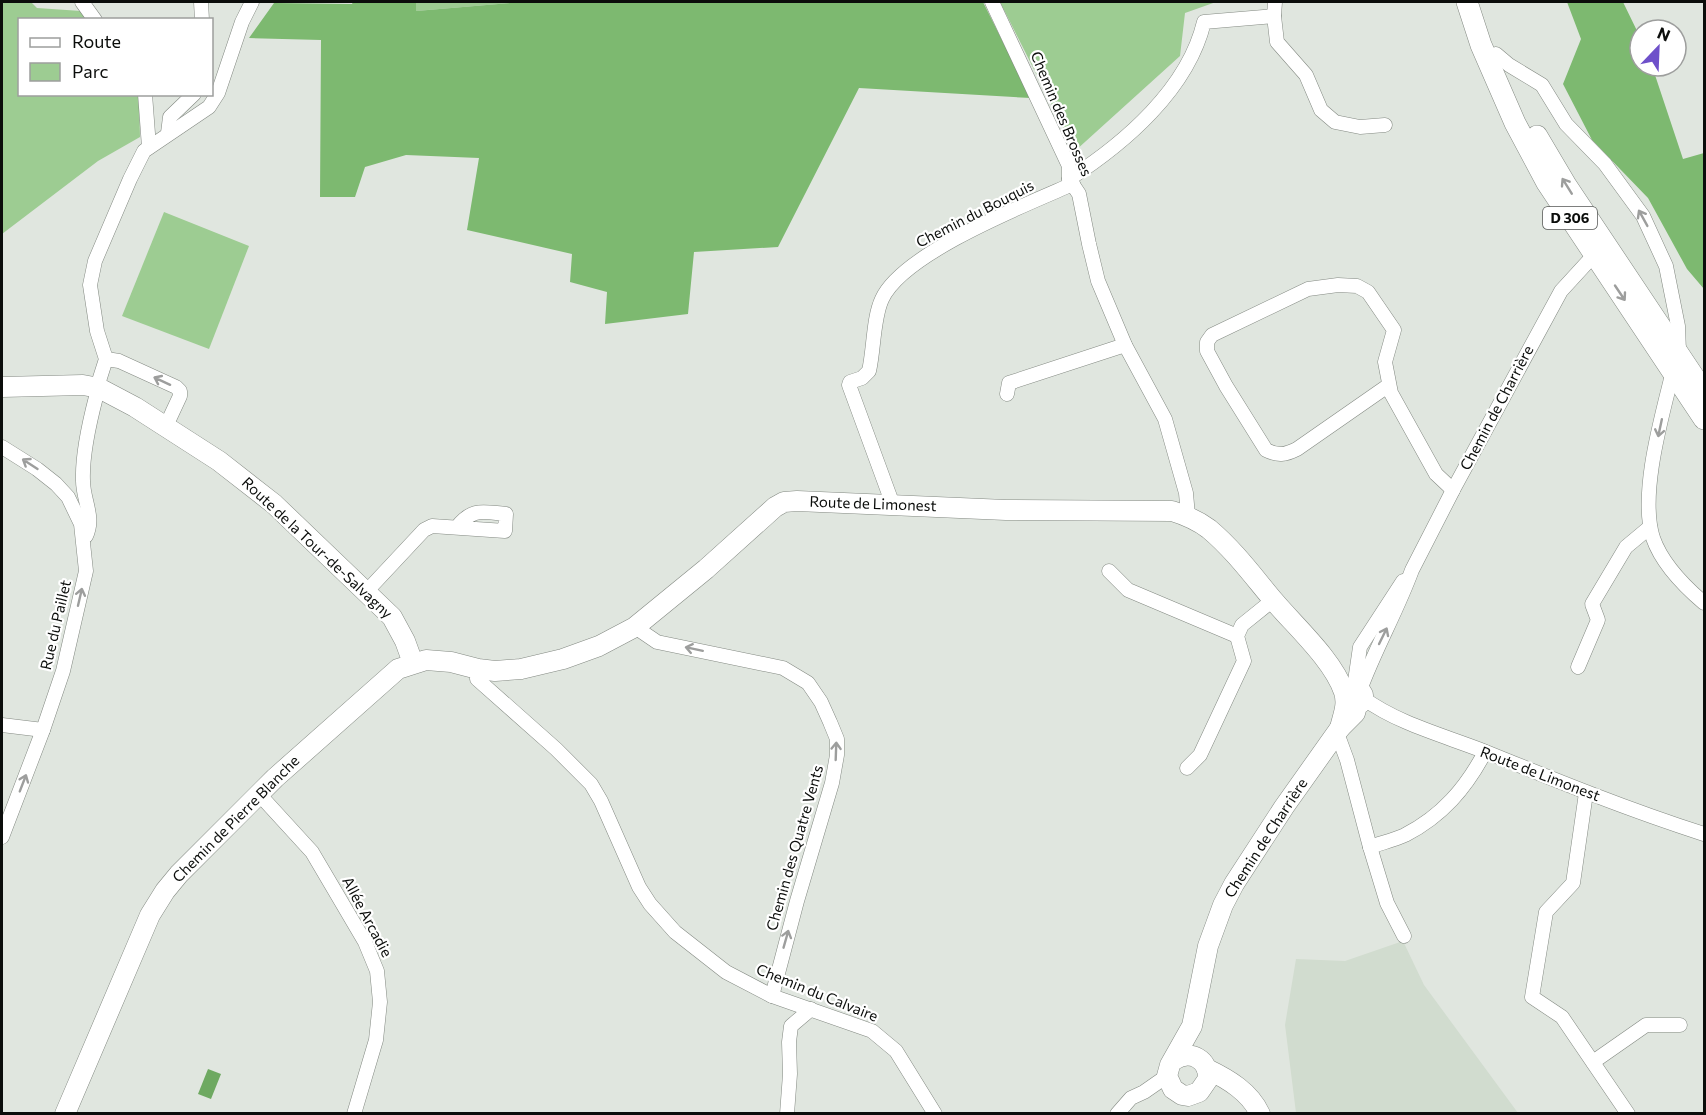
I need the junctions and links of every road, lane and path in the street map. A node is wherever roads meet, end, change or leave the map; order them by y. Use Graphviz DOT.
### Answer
graph roads {
  1 [pos="82,2"];
  2 [pos="201,2"];
  3 [pos="252,2"];
  4 [pos="992,2"];
  5 [pos="1275,2"];
  6 [pos="1467,2"];
  7 [pos="1479,2"];
  8 [pos="1274,16"];
  9 [pos="94,18"];
  10 [pos="202,18"];
  11 [pos="1496,54"];
  12 [pos="145,96"];
  13 [pos="193,96"];
  14 [pos="1385,125"];
  15 [pos="168,133"];
  16 [pos="149,147"];
  17 [pos="1071,182"];
  18 [pos="1594,255"];
  19 [pos="1125,345"];
  20 [pos="106,359"];
  21 [pos="1676,362"];
  22 [pos="1389,385"];
  23 [pos="2,387"];
  24 [pos="97,392"];
  25 [pos="1704,392"];
  26 [pos="1007,394"];
  27 [pos="1704,419"];
  28 [pos="166,426"];
  29 [pos="2,447"];
  30 [pos="1453,490"];
  31 [pos="893,505"];
  32 [pos="1188,516"];
  33 [pos="457,527"];
  34 [pos="1650,527"];
  35 [pos="83,540"];
  36 [pos="1412,570"];
  37 [pos="1109,571"];
  38 [pos="366,592"];
  39 [pos="1273,600"];
  40 [pos="1704,603"];
  41 [pos="635,627"];
  42 [pos="1237,636"];
  43 [pos="413,663"];
  44 [pos="1578,667"];
  45 [pos="478,669"];
  46 [pos="1356,696"];
  47 [pos="2,725"];
  48 [pos="43,730"];
  49 [pos="1336,732"];
  50 [pos="1485,752"];
  51 [pos="1187,768"];
  52 [pos="1586,793"];
  53 [pos="259,794"];
  54 [pos="1704,834"];
  55 [pos="2,837"];
  56 [pos="1370,847"];
  57 [pos="1404,936"];
  58 [pos="772,996"];
  59 [pos="811,1009"];
  60 [pos="1680,1025"];
  61 [pos="1192,1026"];
  62 [pos="1593,1062"];
  63 [pos="1204,1065"];
  64 [pos="1181,1083"];
  65 [pos="65,1113"];
  66 [pos="354,1113"];
  67 [pos="787,1113"];
  68 [pos="935,1113"];
  69 [pos="1117,1113"];
  70 [pos="1180,1113"];
  71 [pos="1250,1113"];
  72 [pos="1260,1113"];
  73 [pos="1628,1113"];
  1 -- 9 [label="street"];
  2 -- 10 [label="street"];
  3 -- 15 [label="street"];
  4 -- 17 [label="street, Chemin des Brosses"];
  5 -- 8 [label="street"];
  6 -- 18 [label="main road, D 306"];
  7 -- 11 [label="main road, D 306"];
  8 -- 14 [label="street"];
  8 -- 17 [label="street, Chemin du Bouquis"];
  21 -- 11 [label="main road, D 306, one-way"];
  21 -- 11 [label="street, one-way"];
  12 -- 16 [label="street"];
  13 -- 15 [label="street"];
  15 -- 16 [label="street"];
  16 -- 20 [label="street"];
  17 -- 19 [label="street, Chemin des Brosses"];
  17 -- 31 [label="street, Chemin du Bouquis"];
  18 -- 21 [label="main road, D 306, one-way"];
  18 -- 30 [label="street, Chemin de Charrière"];
  19 -- 26 [label="street"];
  19 -- 32 [label="street, Chemin des Brosses"];
  20 -- 24 [label="street"];
  28 -- 20 [label="street, one-way"];
  21 -- 25 [label="main road, D 306"];
  21 -- 27 [label="main road, D 306"];
  21 -- 34 [label="street, one-way"];
  22 -- 22 [label="street"];
  22 -- 30 [label="street"];
  23 -- 24 [label="street, Route de la Tour-de-Salvagny"];
  24 -- 28 [label="street, Route de la Tour-de-Salvagny"];
  24 -- 35 [label="street"];
  28 -- 38 [label="street, Route de la Tour-de-Salvagny"];
  35 -- 29 [label="street, Rue du Paillet, one-way"];
  30 -- 36 [label="street, Chemin de Charrière"];
  31 -- 32 [label="street, Route de Limonest"];
  31 -- 41 [label="street, Route de Limonest"];
  32 -- 39 [label="street, Route de Limonest"];
  33 -- 38 [label="street"];
  34 -- 40 [label="street"];
  34 -- 44 [label="street"];
  48 -- 35 [label="street, Rue du Paillet, one-way"];
  46 -- 36 [label="street, Chemin de Charrière, one-way"];
  36 -- 46 [label="street, Chemin de Charrière"];
  37 -- 42 [label="street"];
  38 -- 43 [label="street, Route de la Tour-de-Salvagny"];
  39 -- 42 [label="street"];
  39 -- 46 [label="street, Route de Limonest"];
  41 -- 45 [label="street, Route de Limonest"];
  58 -- 41 [label="street, Chemin des Quatre Vents, one-way"];
  42 -- 51 [label="street"];
  43 -- 45 [label="street, Route de Limonest"];
  43 -- 53 [label="street, Chemin de Pierre Blanche"];
  45 -- 58 [label="street, Chemin du Calvaire"];
  46 -- 49 [label="street, Chemin de Charrière"];
  46 -- 50 [label="street, Route de Limonest"];
  47 -- 48 [label="street"];
  55 -- 48 [label="street, Rue du Paillet, one-way"];
  49 -- 56 [label="street"];
  49 -- 61 [label="street, Chemin de Charrière"];
  50 -- 52 [label="street, Route de Limonest"];
  50 -- 56 [label="street"];
  52 -- 54 [label="street, Route de Limonest"];
  52 -- 62 [label="street"];
  53 -- 65 [label="street, Chemin de Pierre Blanche"];
  53 -- 66 [label="street, Allée Arcadie"];
  56 -- 57 [label="street"];
  58 -- 59 [label="street, Chemin du Calvaire"];
  59 -- 67 [label="street"];
  59 -- 68 [label="street, Chemin du Calvaire"];
  60 -- 62 [label="street"];
  61 -- 63 [label="street, Chemin de Charrière"];
  61 -- 64 [label="street, Chemin de Charrière"];
  62 -- 73 [label="street"];
  63 -- 64 [label="street"];
  63 -- 64 [label="street"];
  63 -- 72 [label="street"];
  64 -- 69 [label="street"];
  64 -- 70 [label="street"];
  64 -- 71 [label="street"];
}
